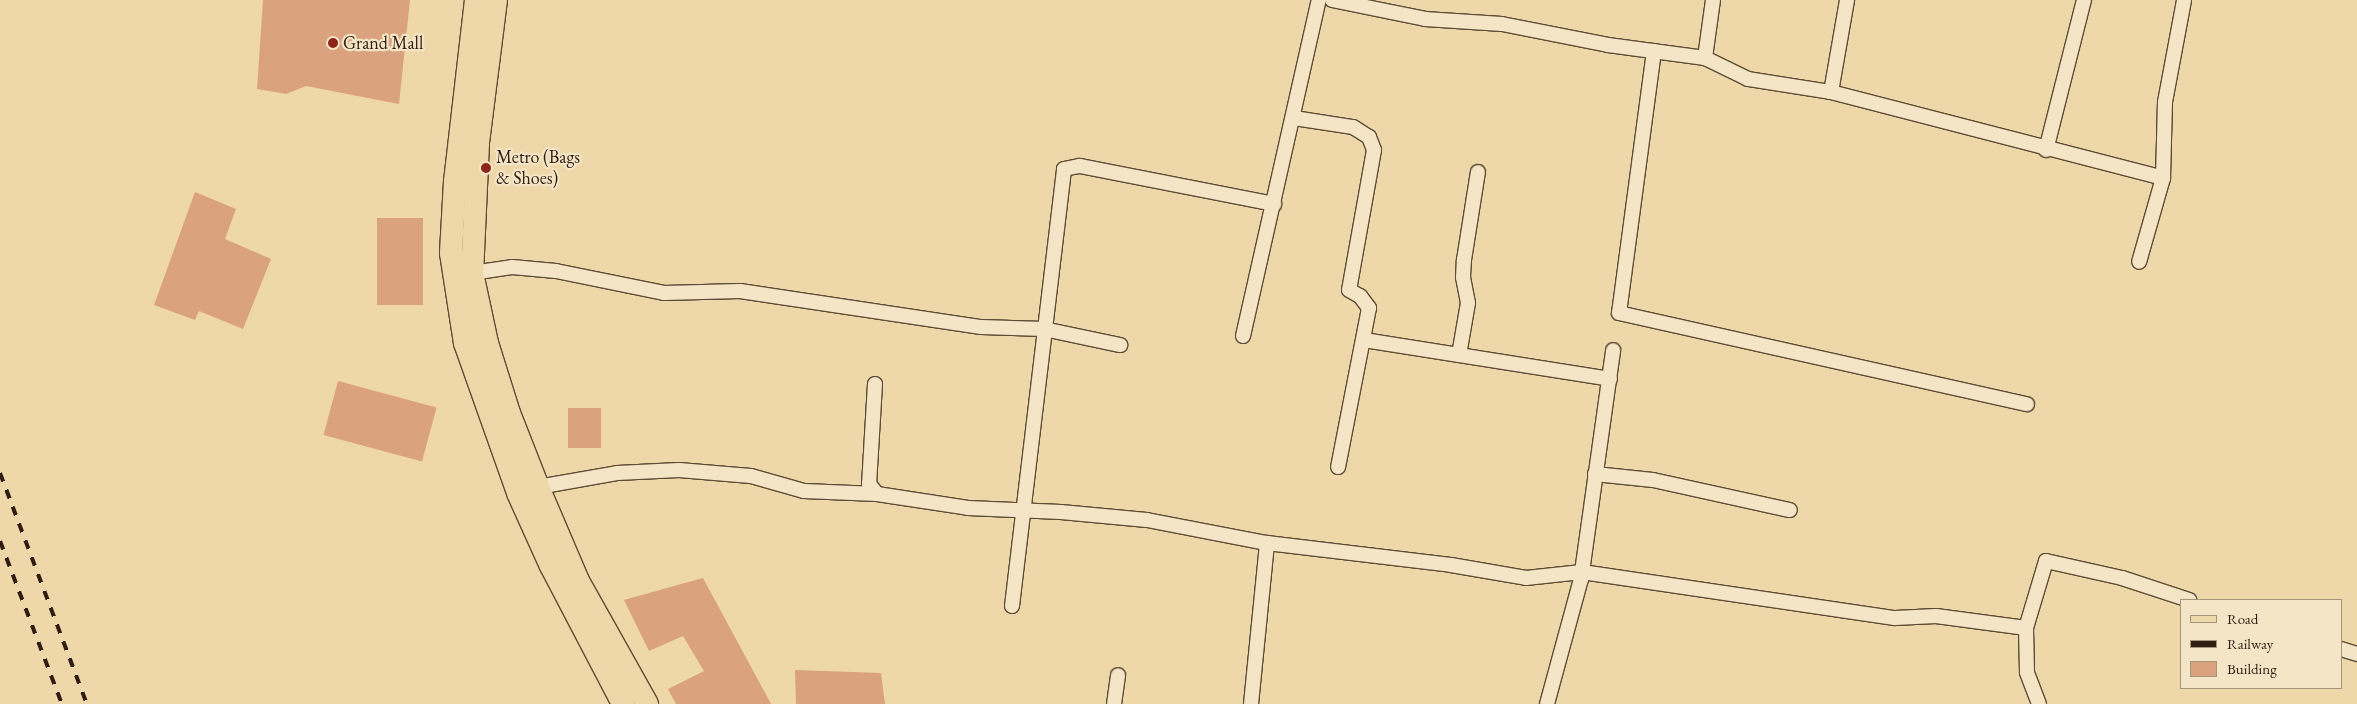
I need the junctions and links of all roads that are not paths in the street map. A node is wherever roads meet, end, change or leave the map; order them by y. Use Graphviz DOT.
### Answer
graph roads {
  1 [pos="476,0"];
  2 [pos="496,0"];
  3 [pos="1319,0"];
  4 [pos="1332,0"];
  5 [pos="1712,0"];
  6 [pos="1848,0"];
  7 [pos="2084,0"];
  8 [pos="2184,0"];
  9 [pos="1654,51"];
  10 [pos="1705,58"];
  11 [pos="1831,92"];
  12 [pos="1294,118"];
  13 [pos="2046,150"];
  14 [pos="1478,172"];
  15 [pos="2163,178"];
  16 [pos="1274,204"];
  17 [pos="2139,262"];
  18 [pos="472,273"];
  19 [pos="1044,329"];
  20 [pos="1243,336"];
  21 [pos="1364,340"];
  22 [pos="1120,345"];
  23 [pos="1613,350"];
  24 [pos="1459,355"];
  25 [pos="1610,379"];
  26 [pos="876,384"];
  27 [pos="2027,404"];
  28 [pos="1338,467"];
  29 [pos="1595,474"];
  30 [pos="538,487"];
  31 [pos="877,494"];
  32 [pos="1025,510"];
  33 [pos="1790,510"];
  34 [pos="1267,543"];
  35 [pos="1582,572"];
  36 [pos="2186,599"];
  37 [pos="1012,606"];
  38 [pos="2026,628"];
  39 [pos="2342,649"];
  40 [pos="2357,654"];
  41 [pos="1118,675"];
  42 [pos="622,704"];
  43 [pos="647,704"];
  44 [pos="1114,704"];
  45 [pos="1251,704"];
  46 [pos="1547,704"];
  47 [pos="2039,704"];
  1 -- 42 [label="main road"];
  2 -- 18 [label="main road"];
  3 -- 12 [label="street"];
  4 -- 9 [label="street"];
  5 -- 10 [label="street"];
  6 -- 11 [label="street"];
  7 -- 13 [label="street"];
  8 -- 15 [label="street"];
  9 -- 10 [label="street"];
  9 -- 27 [label="street"];
  10 -- 11 [label="street"];
  11 -- 13 [label="street"];
  12 -- 16 [label="street"];
  12 -- 21 [label="street"];
  13 -- 15 [label="street"];
  14 -- 24 [label="street"];
  15 -- 17 [label="street"];
  16 -- 19 [label="street"];
  16 -- 20 [label="street"];
  18 -- 19 [label="street"];
  18 -- 30 [label="main road"];
  19 -- 22 [label="street"];
  19 -- 32 [label="street"];
  21 -- 24 [label="street"];
  21 -- 28 [label="street"];
  23 -- 25 [label="street"];
  24 -- 25 [label="street"];
  25 -- 29 [label="street"];
  26 -- 31 [label="street"];
  29 -- 33 [label="street"];
  29 -- 35 [label="street"];
  30 -- 31 [label="street"];
  30 -- 43 [label="main road"];
  31 -- 32 [label="street"];
  32 -- 34 [label="street"];
  32 -- 37 [label="street"];
  34 -- 35 [label="street"];
  34 -- 45 [label="street"];
  35 -- 38 [label="street"];
  35 -- 46 [label="street"];
  36 -- 38 [label="street"];
  38 -- 47 [label="street"];
  39 -- 40 [label="street"];
  41 -- 44 [label="street"];
}
